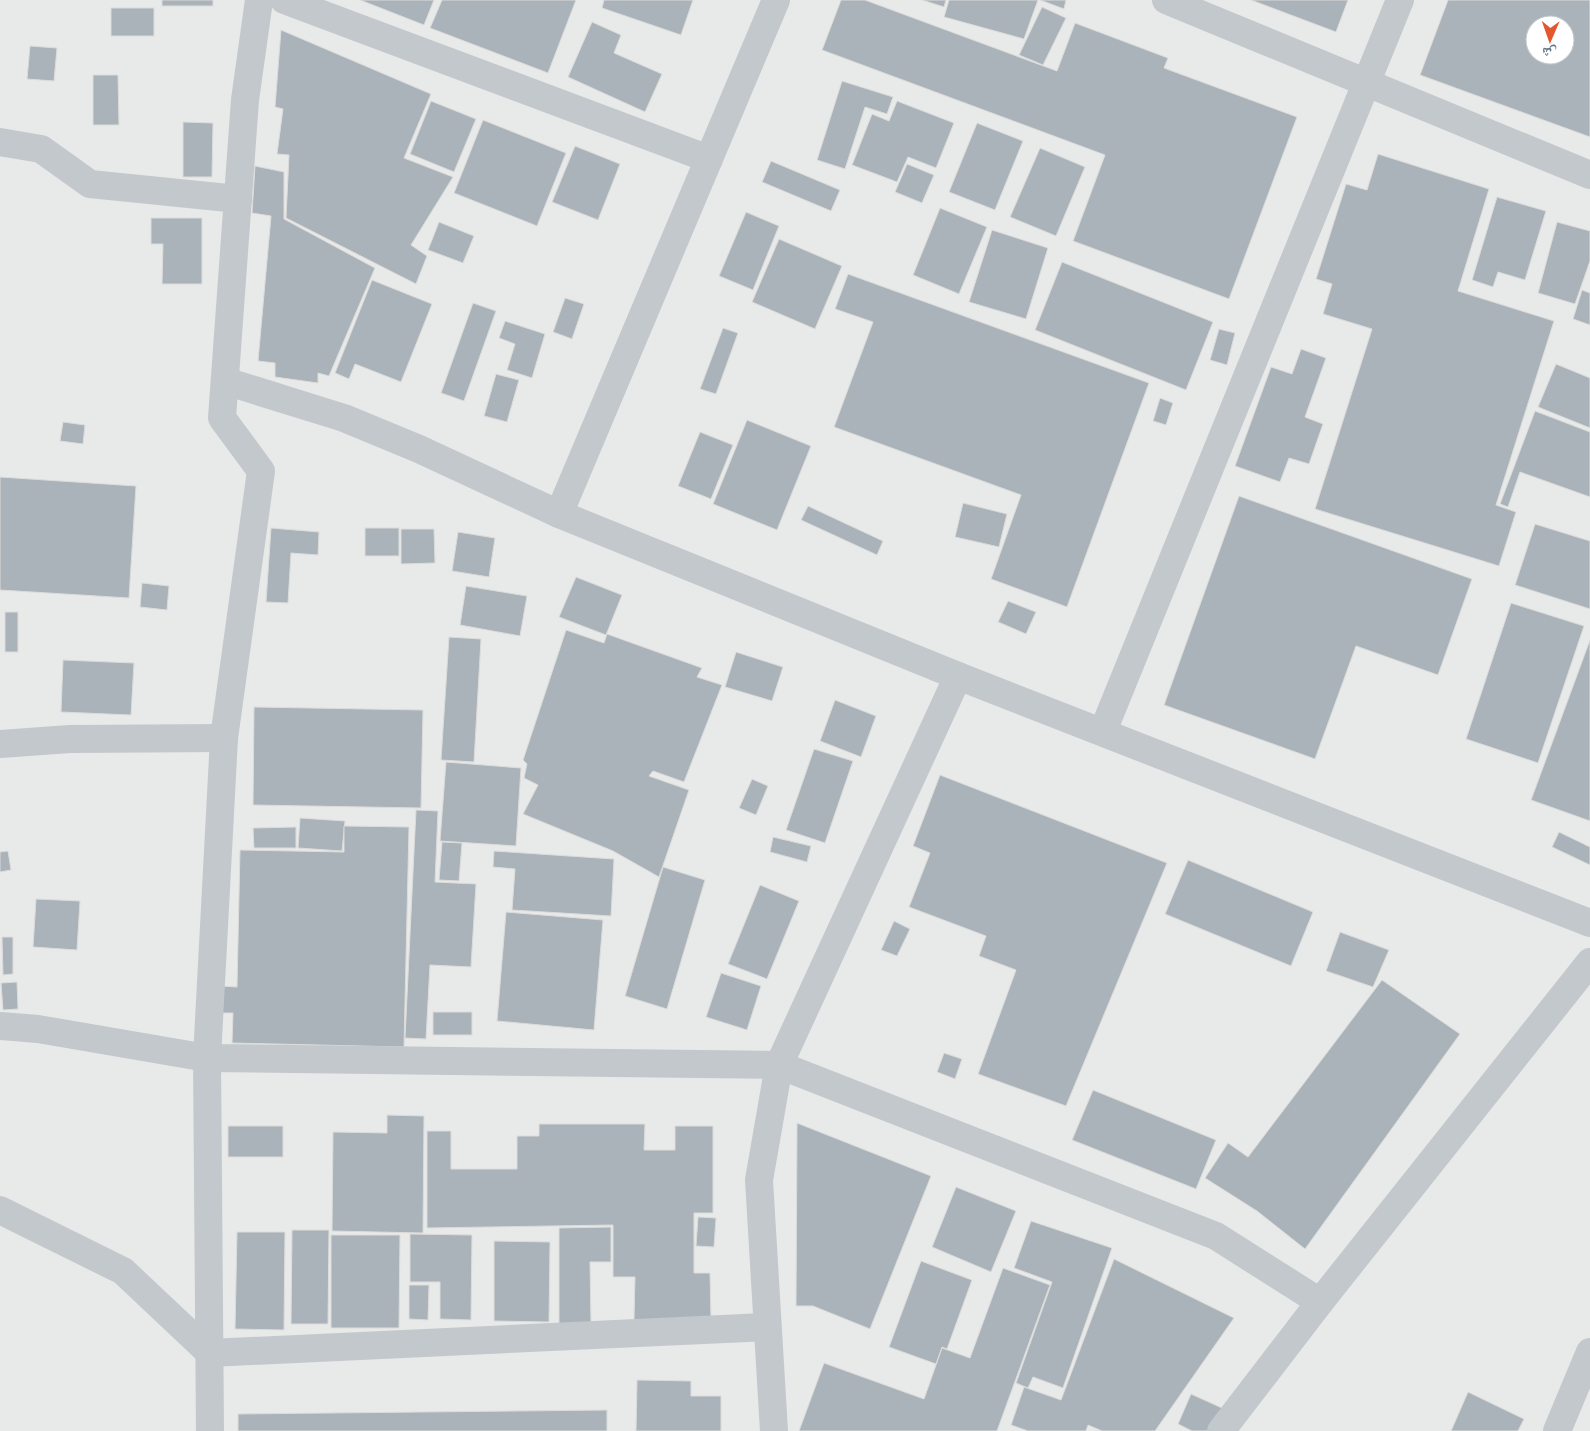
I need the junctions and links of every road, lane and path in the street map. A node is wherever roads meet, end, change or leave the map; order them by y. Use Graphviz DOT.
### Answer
graph roads {
  1 [pos="259,0"];
  2 [pos="284,0"];
  3 [pos="776,0"];
  4 [pos="1166,0"];
  5 [pos="1400,0"];
  6 [pos="1366,84"];
  7 [pos="0,142"];
  8 [pos="709,159"];
  9 [pos="1590,175"];
  10 [pos="238,199"];
  11 [pos="225,381"];
  12 [pos="559,514"];
  13 [pos="958,676"];
  14 [pos="1103,731"];
  15 [pos="224,738"];
  16 [pos="0,744"];
  17 [pos="1590,923"];
  18 [pos="1590,962"];
  19 [pos="0,1026"];
  20 [pos="207,1058"];
  21 [pos="779,1065"];
  22 [pos="0,1210"];
  23 [pos="1320,1302"];
  24 [pos="767,1327"];
  25 [pos="210,1352"];
  26 [pos="1590,1352"];
  27 [pos="210,1431"];
  28 [pos="774,1431"];
  29 [pos="1221,1431"];
  30 [pos="1557,1431"];
  1 -- 10 [label="lane"];
  2 -- 8 [label="lane"];
  3 -- 8 [label="lane"];
  4 -- 6 [label="lane"];
  5 -- 6 [label="lane"];
  6 -- 9 [label="lane"];
  6 -- 14 [label="lane"];
  7 -- 10 [label="lane"];
  8 -- 12 [label="lane"];
  10 -- 11 [label="lane"];
  11 -- 12 [label="lane"];
  11 -- 15 [label="lane"];
  12 -- 13 [label="lane"];
  13 -- 14 [label="lane"];
  13 -- 21 [label="lane"];
  14 -- 17 [label="lane"];
  15 -- 16 [label="lane"];
  15 -- 20 [label="lane"];
  18 -- 23 [label="lane"];
  19 -- 20 [label="lane"];
  20 -- 21 [label="lane"];
  20 -- 25 [label="lane"];
  21 -- 23 [label="lane"];
  21 -- 24 [label="lane"];
  22 -- 25 [label="lane"];
  23 -- 29 [label="lane"];
  24 -- 25 [label="lane"];
  24 -- 28 [label="lane"];
  25 -- 27 [label="lane"];
  26 -- 30 [label="lane"];
}
